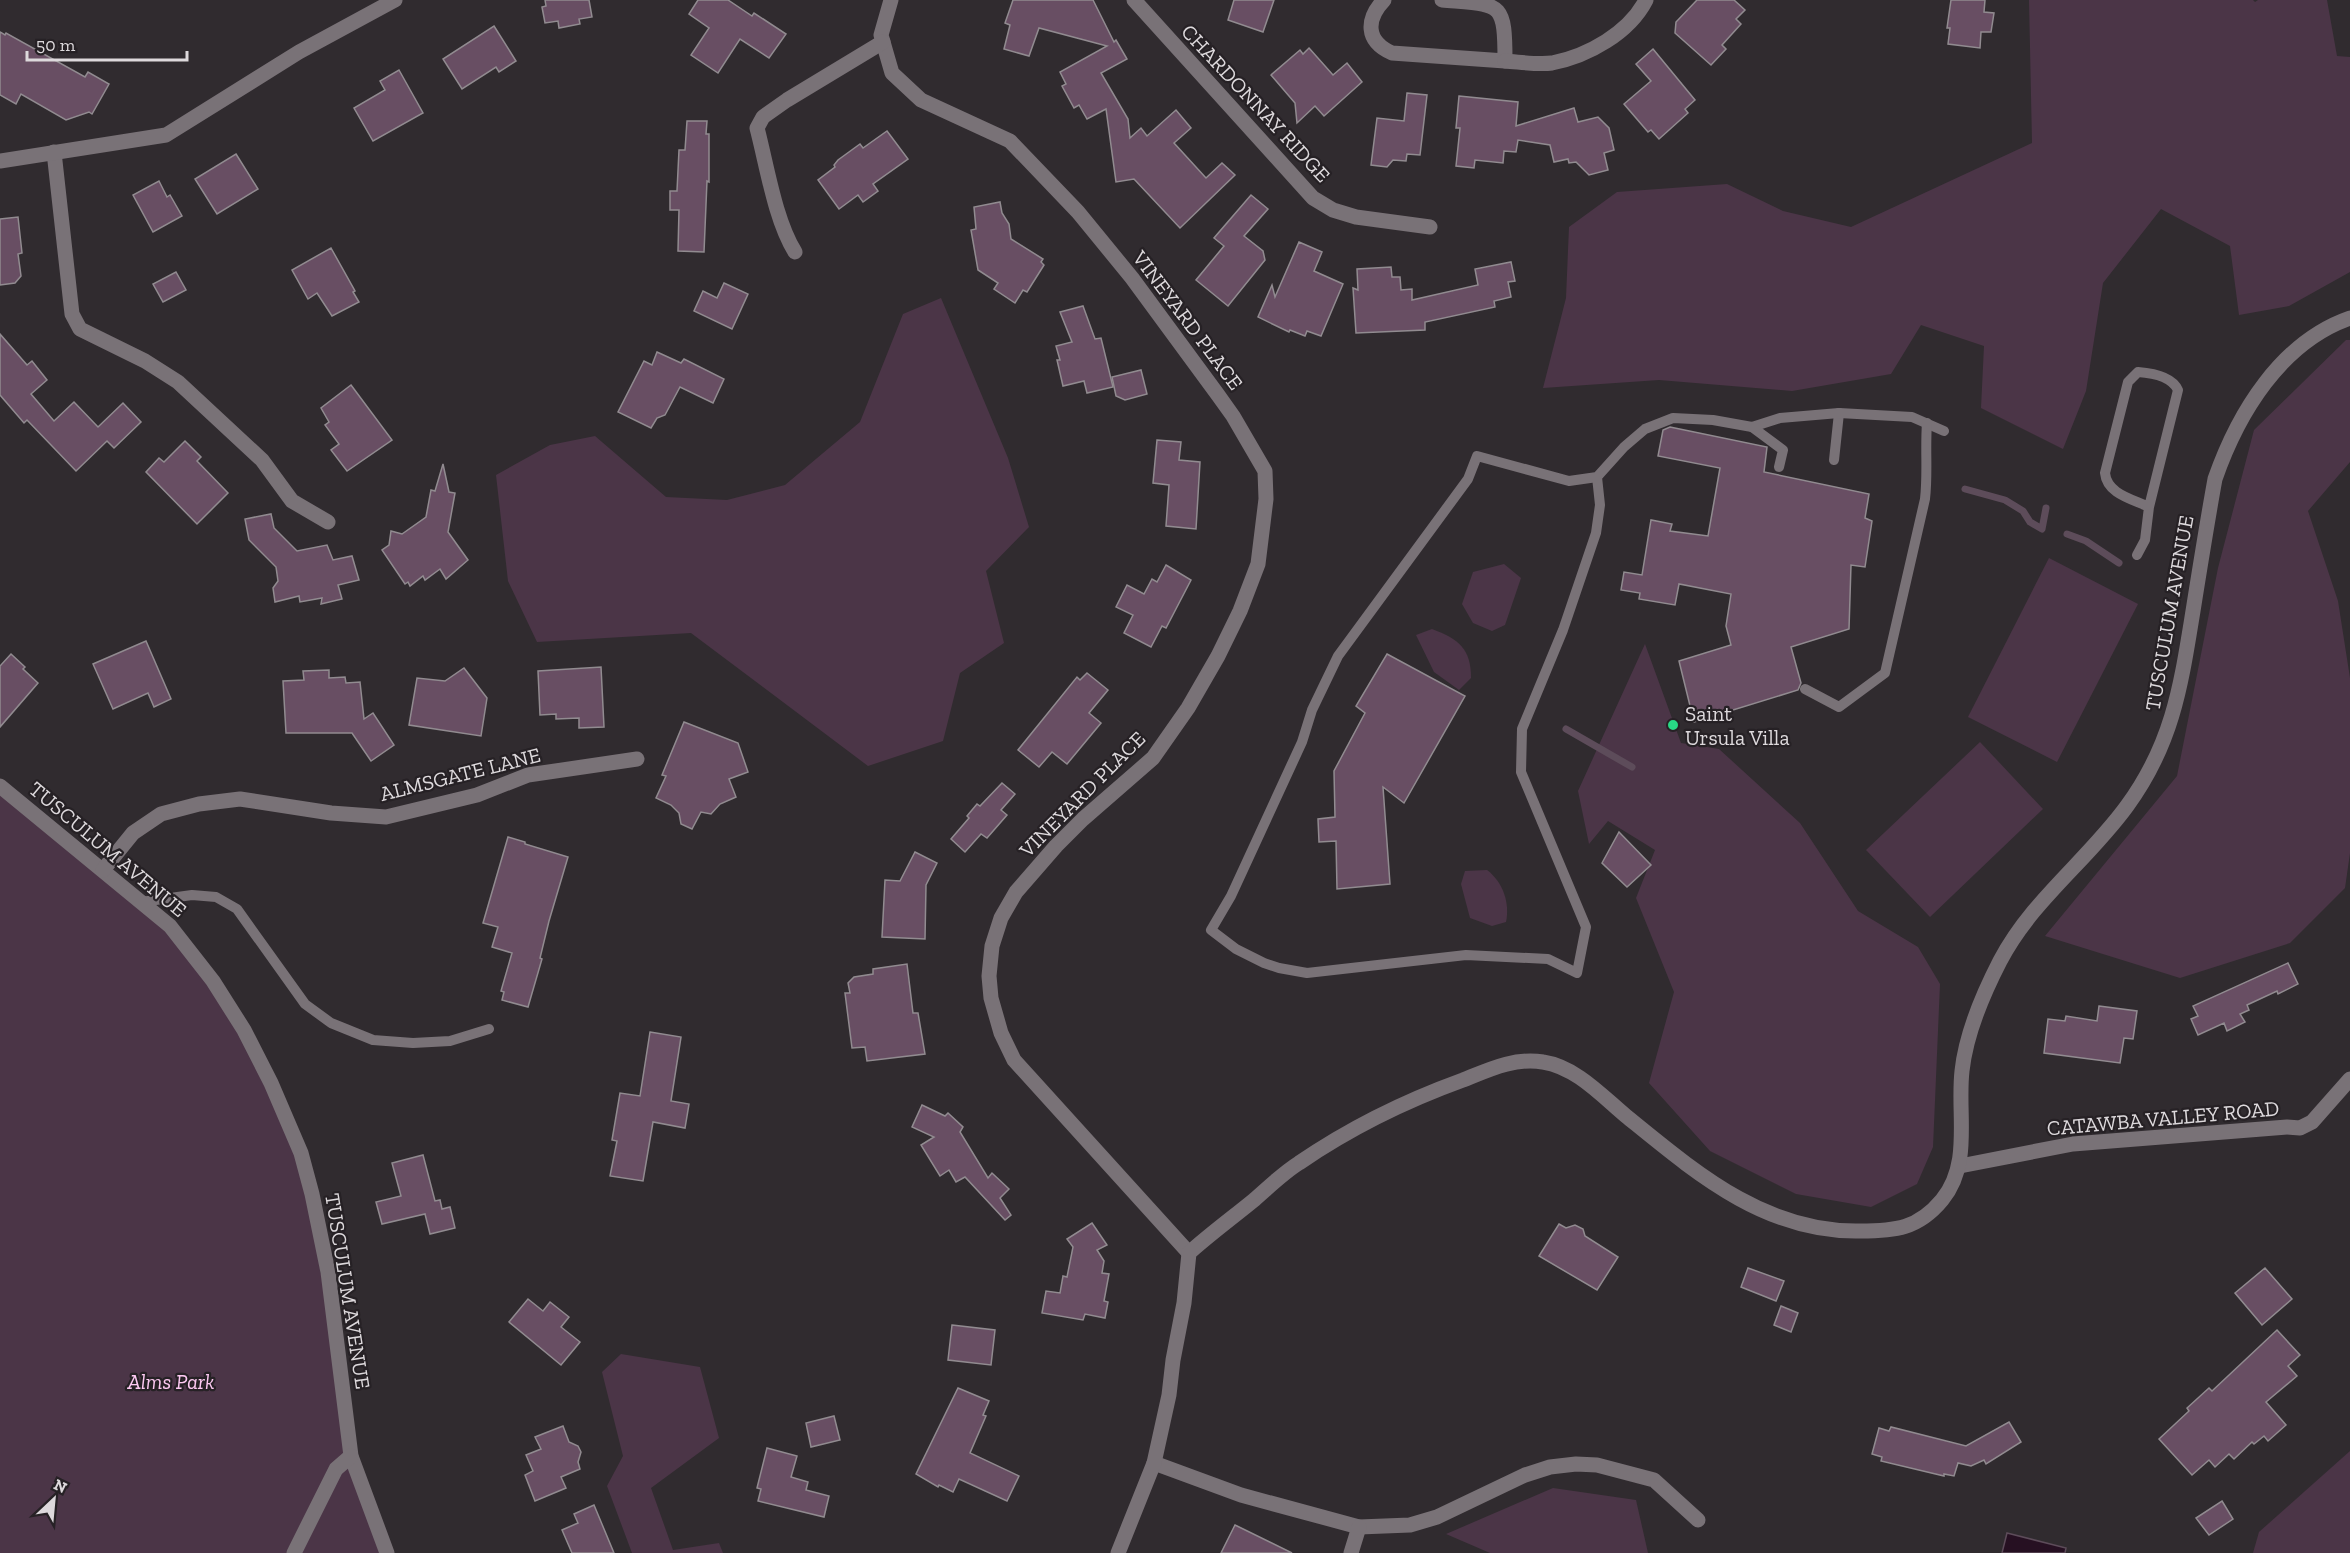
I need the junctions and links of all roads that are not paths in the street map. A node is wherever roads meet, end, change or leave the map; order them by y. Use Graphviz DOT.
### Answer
graph roads {
  1 [pos="368,0"];
  2 [pos="891,0"];
  3 [pos="1134,0"];
  4 [pos="1384,0"];
  5 [pos="1442,0"];
  6 [pos="1646,0"];
  7 [pos="389,3"];
  8 [pos="883,42"];
  9 [pos="1505,61"];
  10 [pos="54,153"];
  11 [pos="4,157"];
  12 [pos="1430,227"];
  13 [pos="795,252"];
  14 [pos="2350,318"];
  15 [pos="1839,413"];
  16 [pos="1927,423"];
  17 [pos="1752,427"];
  18 [pos="1944,431"];
  19 [pos="1834,460"];
  20 [pos="1779,467"];
  21 [pos="1596,477"];
  22 [pos="2149,507"];
  23 [pos="328,522"];
  24 [pos="2137,555"];
  25 [pos="1805,689"];
  26 [pos="637,759"];
  27 [pos="0,786"];
  28 [pos="103,870"];
  29 [pos="141,902"];
  30 [pos="489,1029"];
  31 [pos="2350,1079"];
  32 [pos="1960,1166"];
  33 [pos="1189,1252"];
  34 [pos="351,1456"];
  35 [pos="1154,1463"];
  36 [pos="1698,1520"];
  37 [pos="1359,1527"];
  38 [pos="294,1553"];
  39 [pos="387,1553"];
  40 [pos="1118,1553"];
  41 [pos="1351,1553"];
  1 -- 7 [label="street"];
  2 -- 8 [label="street, VINEYARD PLACE"];
  3 -- 12 [label="street, CHARDONNAY RIDGE"];
  4 -- 9 [label="street"];
  5 -- 9 [label="street"];
  6 -- 9 [label="street"];
  7 -- 10 [label="street"];
  8 -- 13 [label="street"];
  8 -- 33 [label="street, VINEYARD PLACE"];
  10 -- 11 [label="street"];
  10 -- 23 [label="street"];
  14 -- 32 [label="street, TUSCULUM AVENUE"];
  15 -- 16 [label="lane"];
  15 -- 17 [label="lane"];
  15 -- 19 [label="lane"];
  16 -- 18 [label="lane"];
  16 -- 25 [label="lane"];
  17 -- 20 [label="lane"];
  17 -- 21 [label="lane"];
  21 -- 21 [label="lane"];
  22 -- 22 [label="lane"];
  22 -- 24 [label="lane"];
  26 -- 28 [label="street, ALMSGATE LANE"];
  27 -- 28 [label="street, TUSCULUM AVENUE"];
  28 -- 29 [label="street, TUSCULUM AVENUE"];
  29 -- 30 [label="lane"];
  29 -- 34 [label="street, TUSCULUM AVENUE"];
  31 -- 32 [label="street, CATAWBA VALLEY ROAD"];
  32 -- 33 [label="street, TUSCULUM AVENUE"];
  33 -- 35 [label="street"];
  34 -- 38 [label="street"];
  34 -- 39 [label="street, TUSCULUM AVENUE"];
  35 -- 37 [label="street"];
  35 -- 40 [label="street"];
  36 -- 37 [label="street"];
  37 -- 41 [label="street"];
}
